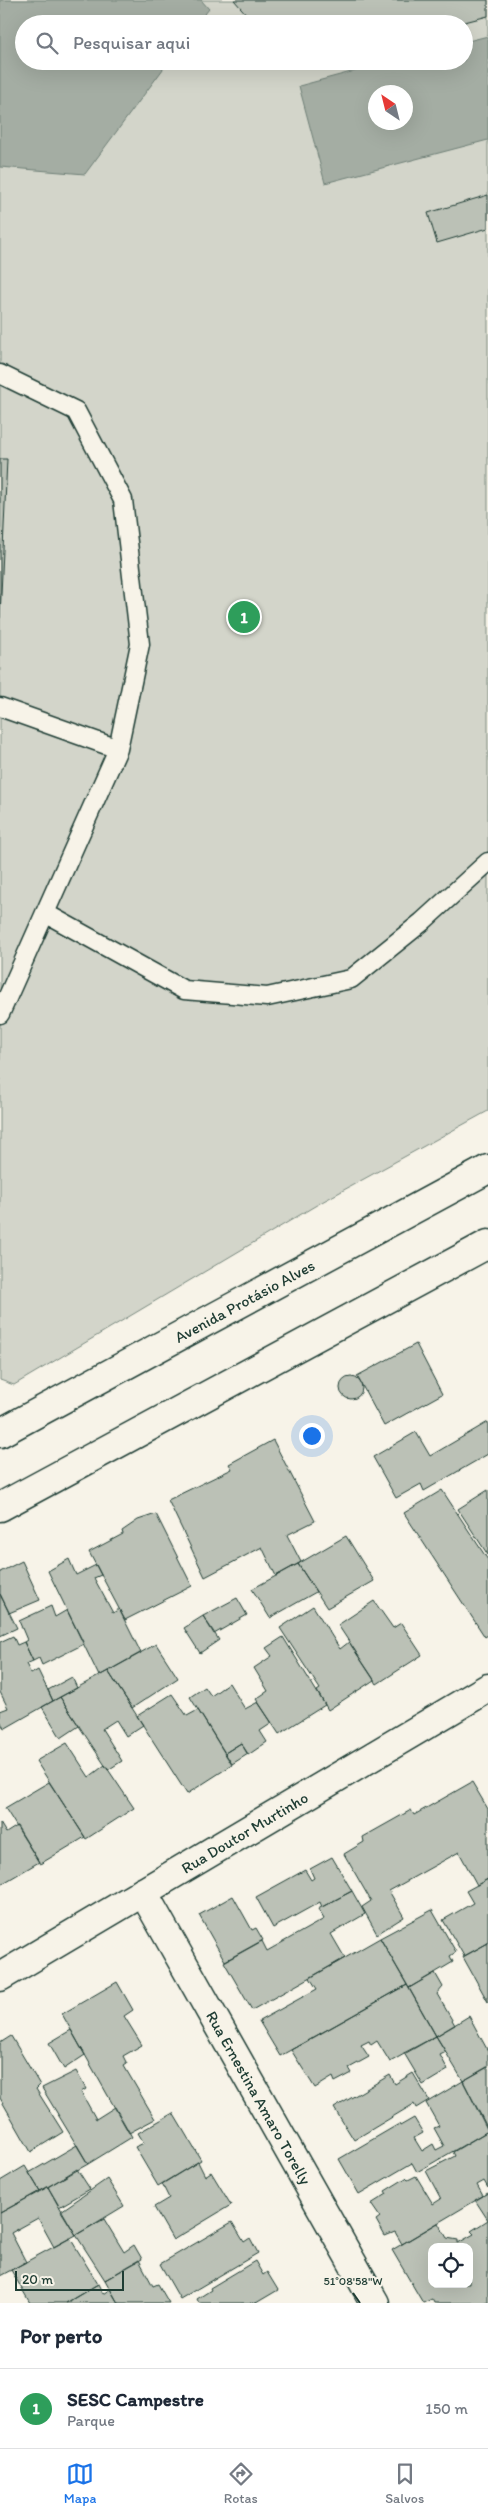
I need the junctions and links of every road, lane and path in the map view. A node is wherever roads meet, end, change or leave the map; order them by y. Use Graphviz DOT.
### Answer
graph roads {
  1 [pos="0,374"];
  2 [pos="0,707"];
  3 [pos="118,749"];
  4 [pos="488,862"];
  5 [pos="45,913"];
  6 [pos="0,1014"];
  7 [pos="488,1168"];
  8 [pos="488,1244"];
  9 [pos="4,1428"];
  10 [pos="0,1508"];
  11 [pos="488,1688"];
  12 [pos="143,1892"];
  13 [pos="0,1977"];
  14 [pos="375,2303"];
  1 -- 3 [label="lane"];
  2 -- 3 [label="lane"];
  3 -- 5 [label="lane"];
  4 -- 5 [label="lane"];
  5 -- 6 [label="lane"];
  7 -- 9 [label="main road, Avenida Protásio Alves"];
  8 -- 10 [label="main road"];
  11 -- 12 [label="main road, Rua Doutor Murtinho"];
  12 -- 13 [label="main road, Rua Doutor Murtinho"];
  12 -- 14 [label="main road, Rua Ernestina Amaro Torelly"];
}
